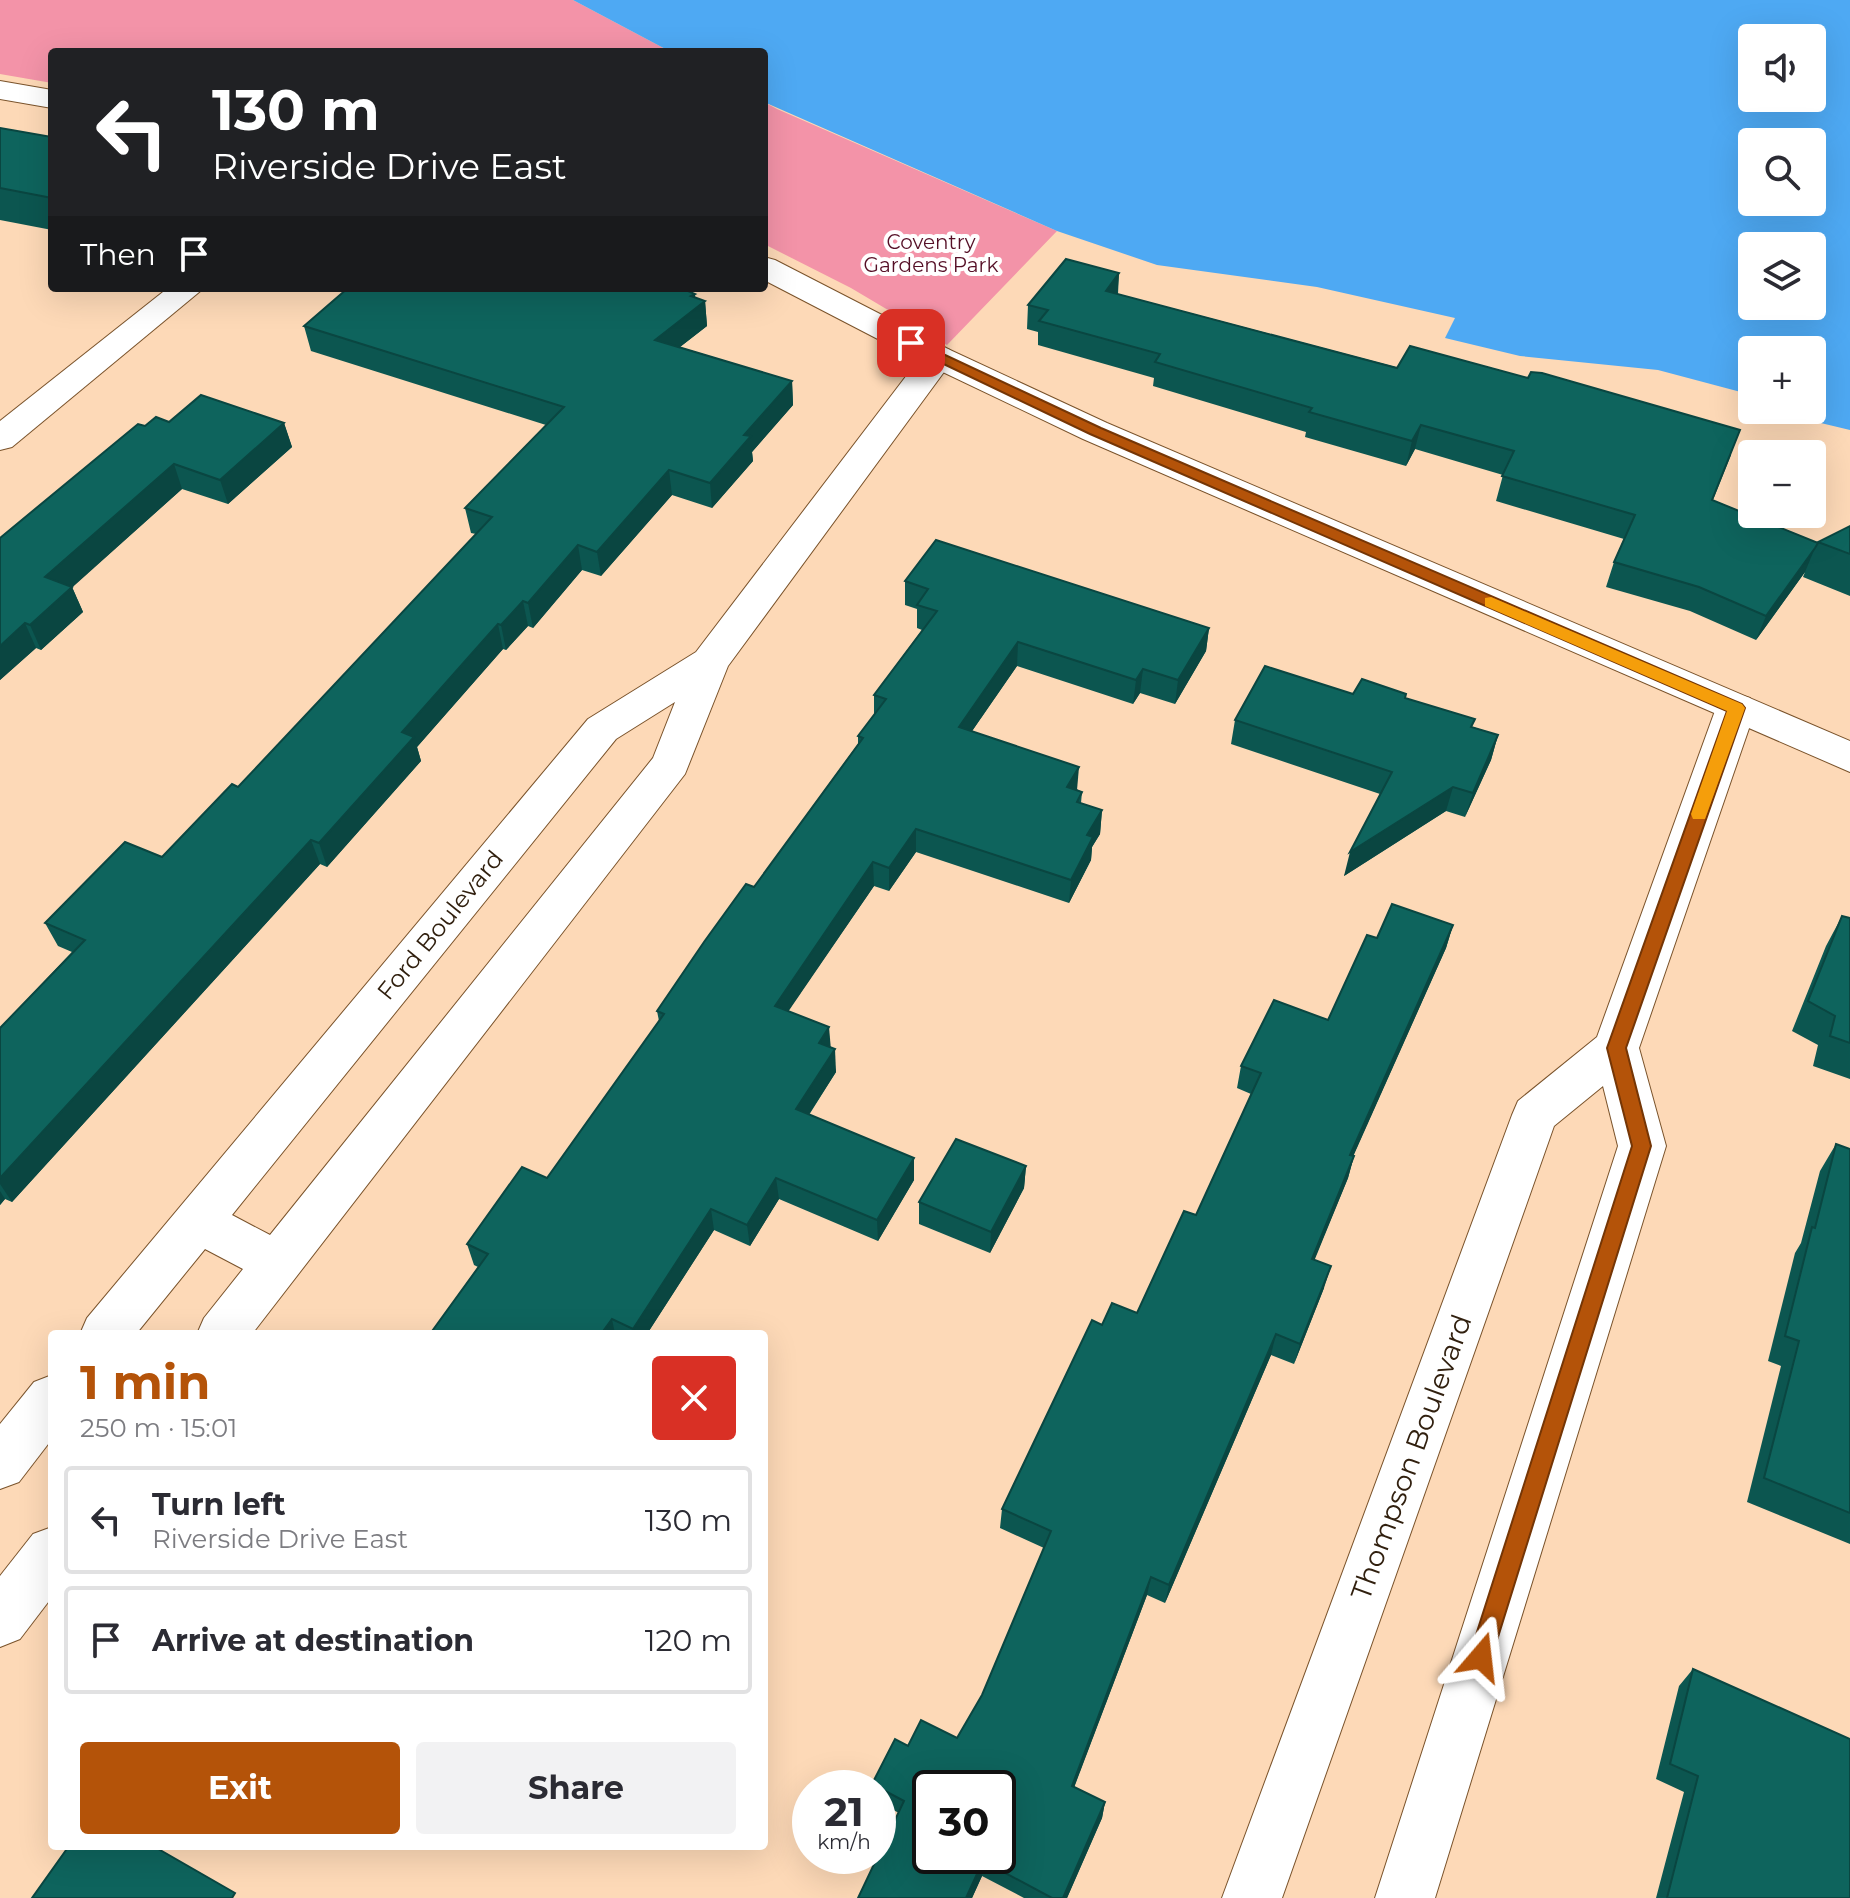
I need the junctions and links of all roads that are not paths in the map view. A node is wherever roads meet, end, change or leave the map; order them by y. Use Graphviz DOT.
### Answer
graph roads {
  1 [pos="0,90"];
  2 [pos="48,98"];
  3 [pos="768,269"];
  4 [pos="183,292"];
  5 [pos="938,357"];
  6 [pos="0,439"];
  7 [pos="710,662"];
  8 [pos="1736,708"];
  9 [pos="1850,757"];
  10 [pos="1616,1048"];
  11 [pos="197,1221"];
  12 [pos="277,1263"];
  13 [pos="108,1330"];
  14 [pos="225,1330"];
  15 [pos="48,1404"];
  16 [pos="0,1464"];
  17 [pos="48,1558"];
  18 [pos="0,1620"];
  19 [pos="1252,1898"];
  20 [pos="1405,1898"];
  1 -- 2 [label="street"];
  3 -- 5 [label="street"];
  4 -- 6 [label="street"];
  5 -- 7 [label="street, Ford Boulevard"];
  5 -- 8 [label="street"];
  7 -- 11 [label="street, Ford Boulevard"];
  7 -- 12 [label="street, Ford Boulevard"];
  8 -- 9 [label="street"];
  8 -- 10 [label="street"];
  10 -- 19 [label="street, Thompson Boulevard"];
  10 -- 20 [label="street"];
  11 -- 12 [label="street"];
  11 -- 13 [label="street, Ford Boulevard"];
  12 -- 14 [label="street, Ford Boulevard"];
  15 -- 16 [label="street"];
  17 -- 18 [label="street"];
}
